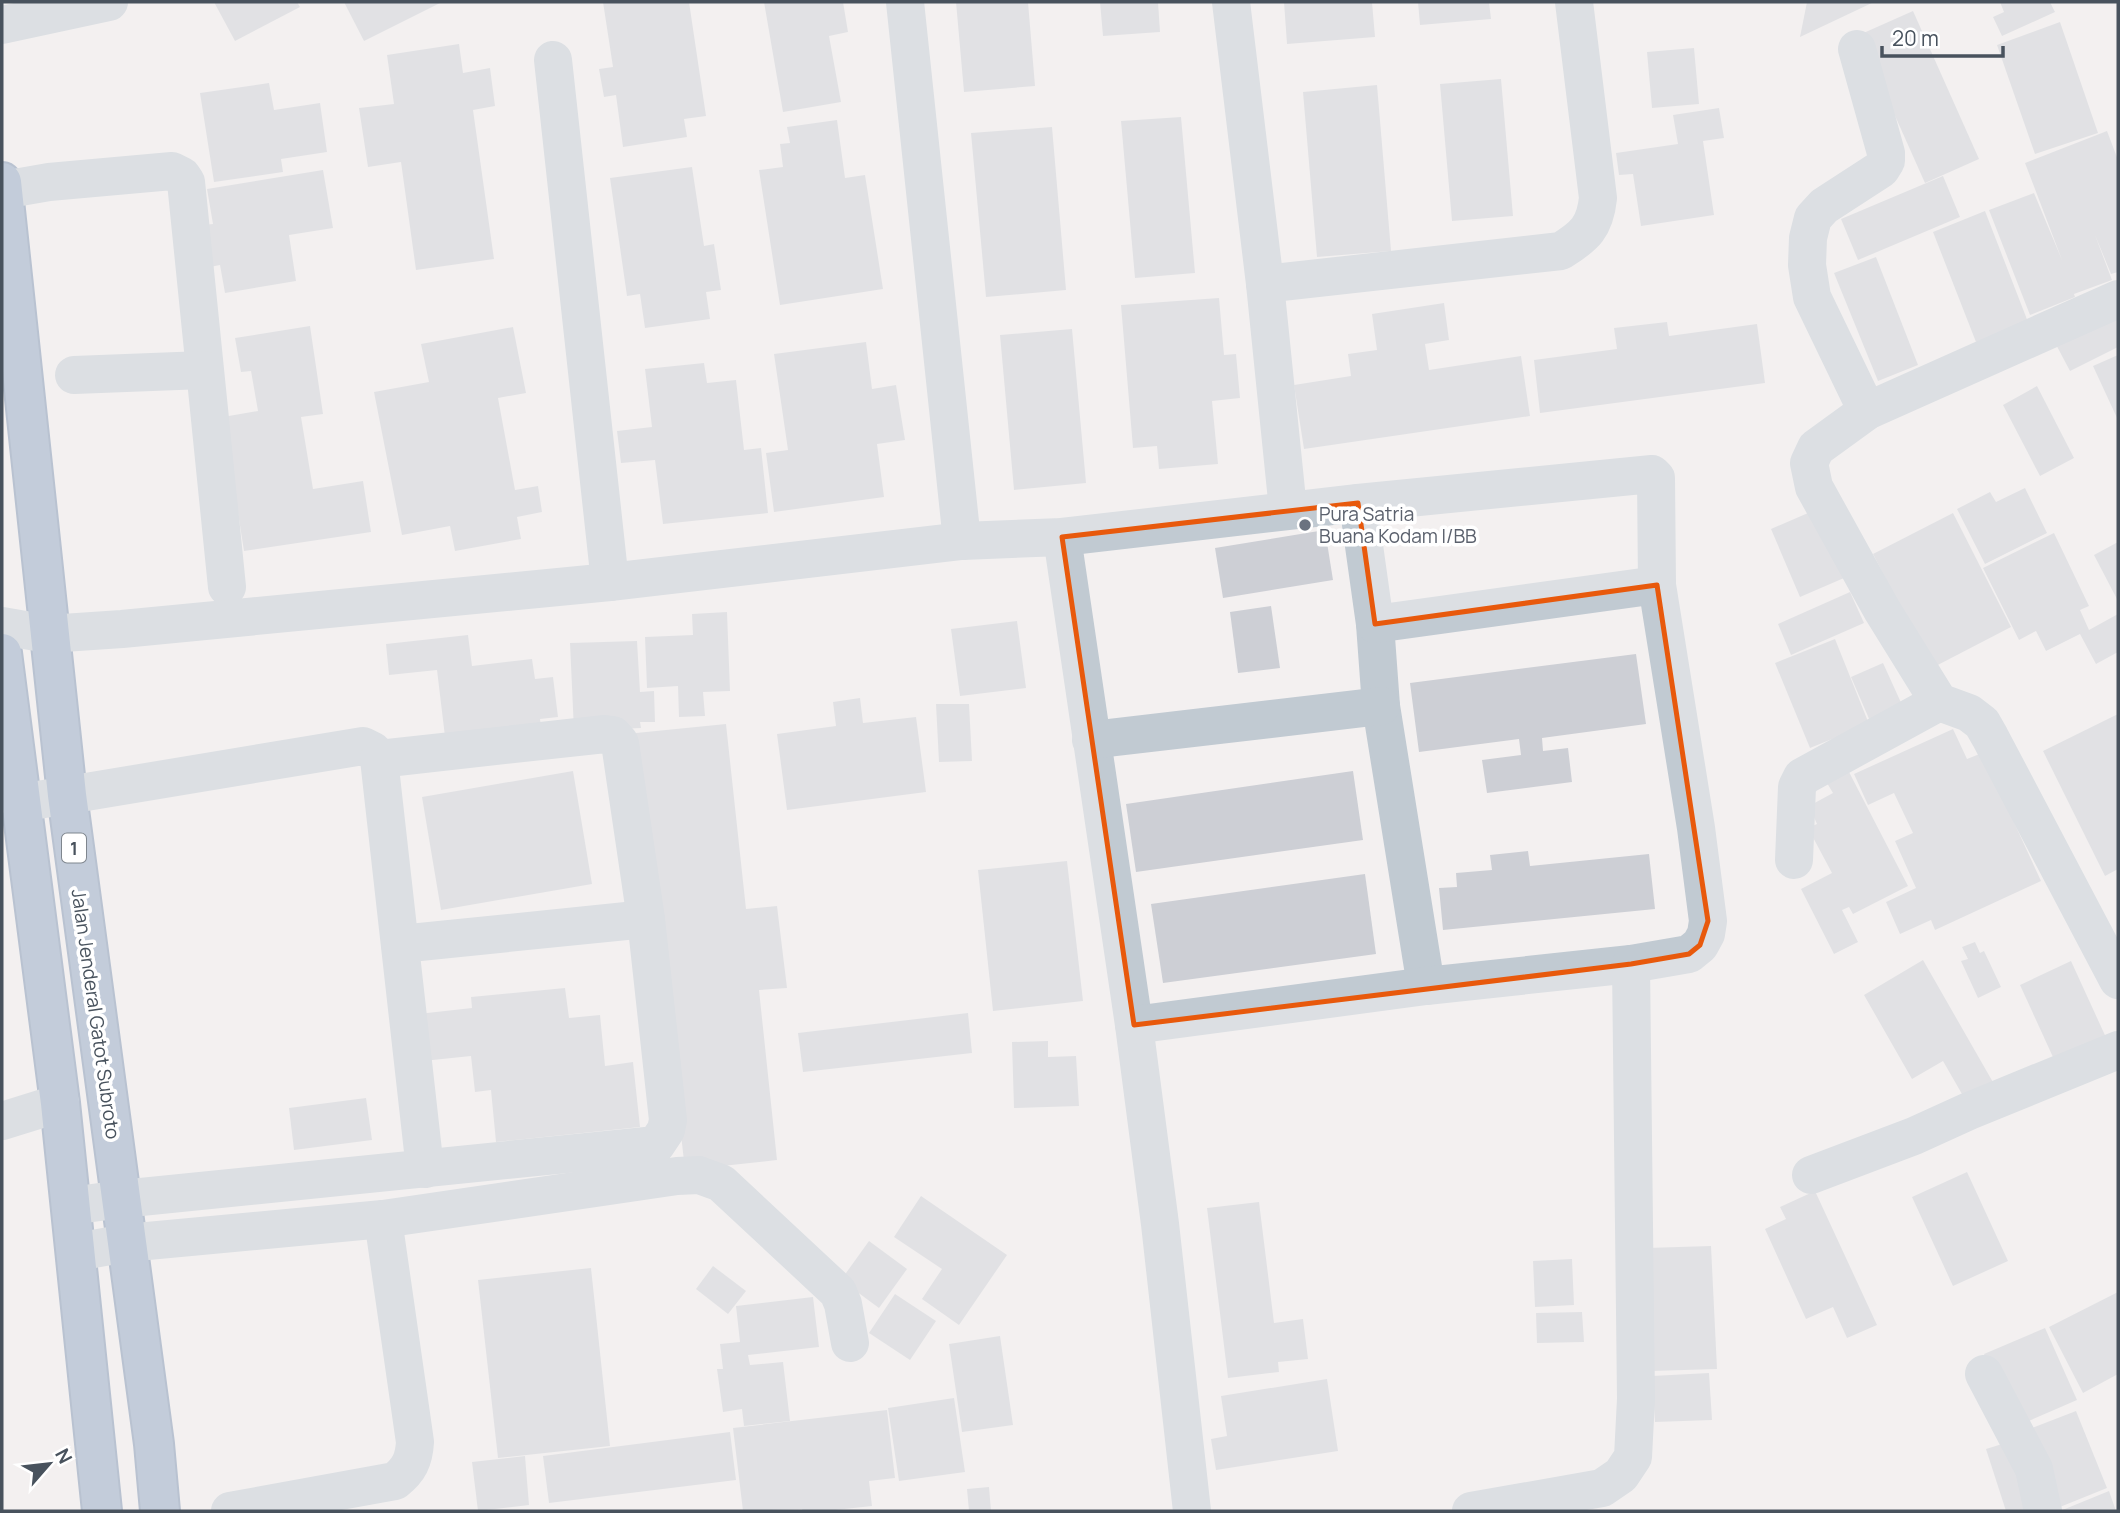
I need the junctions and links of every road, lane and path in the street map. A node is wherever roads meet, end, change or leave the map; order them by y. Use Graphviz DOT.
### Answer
graph roads {
  1 [pos="109,2"];
  2 [pos="905,2"];
  3 [pos="1231,2"];
  4 [pos="1574,2"];
  5 [pos="2,25"];
  6 [pos="1857,49"];
  7 [pos="553,60"];
  8 [pos="2,187"];
  9 [pos="1265,284"];
  10 [pos="2118,299"];
  11 [pos="204,370"];
  12 [pos="74,375"];
  13 [pos="1867,411"];
  14 [pos="1358,503"];
  15 [pos="1288,510"];
  16 [pos="1062,537"];
  17 [pos="962,541"];
  18 [pos="611,582"];
  19 [pos="1657,585"];
  20 [pos="227,587"];
  21 [pos="1375,624"];
  22 [pos="2,626"];
  23 [pos="48,634"];
  24 [pos="2,653"];
  25 [pos="1939,702"];
  26 [pos="1381,706"];
  27 [pos="1091,740"];
  28 [pos="379,760"];
  29 [pos="67,795"];
  30 [pos="20,803"];
  31 [pos="1794,860"];
  32 [pos="646,919"];
  33 [pos="400,944"];
  34 [pos="1631,964"];
  35 [pos="2118,980"];
  36 [pos="1426,986"];
  37 [pos="1135,1025"];
  38 [pos="2118,1050"];
  39 [pos="60,1104"];
  40 [pos="2,1121"];
  41 [pos="425,1169"];
  42 [pos="1811,1175"];
  43 [pos="121,1199"];
  44 [pos="71,1206"];
  45 [pos="383,1219"];
  46 [pos="126,1243"];
  47 [pos="77,1252"];
  48 [pos="850,1343"];
  49 [pos="1984,1374"];
  50 [pos="102,1511"];
  51 [pos="160,1511"];
  52 [pos="230,1511"];
  53 [pos="1192,1511"];
  54 [pos="1471,1511"];
  55 [pos="2043,1511"];
  1 -- 5 [label="street"];
  2 -- 17 [label="street"];
  3 -- 9 [label="street"];
  4 -- 9 [label="street"];
  6 -- 13 [label="street"];
  7 -- 18 [label="street"];
  8 -- 11 [label="street"];
  8 -- 23 [label="highway, Jalan Jenderal Gatot Subroto / 1"];
  9 -- 15 [label="street"];
  10 -- 13 [label="street"];
  11 -- 12 [label="street"];
  11 -- 20 [label="street"];
  13 -- 25 [label="street"];
  14 -- 15 [label="street"];
  14 -- 19 [label="street"];
  14 -- 21 [label="street"];
  15 -- 16 [label="street"];
  16 -- 17 [label="street"];
  16 -- 27 [label="street"];
  17 -- 18 [label="street"];
  18 -- 23 [label="street"];
  19 -- 21 [label="street"];
  19 -- 34 [label="street"];
  21 -- 26 [label="street"];
  22 -- 23 [label="street"];
  23 -- 29 [label="highway, Jalan Jenderal Gatot Subroto / 1"];
  24 -- 30 [label="highway"];
  25 -- 31 [label="street"];
  25 -- 35 [label="street"];
  26 -- 27 [label="street"];
  26 -- 36 [label="street"];
  27 -- 37 [label="street"];
  28 -- 29 [label="street"];
  28 -- 32 [label="street"];
  28 -- 33 [label="street"];
  29 -- 30 [label="street"];
  29 -- 43 [label="highway, Jalan Jenderal Gatot Subroto / 1"];
  30 -- 39 [label="highway"];
  32 -- 33 [label="street"];
  32 -- 41 [label="street"];
  33 -- 41 [label="street"];
  34 -- 36 [label="street"];
  34 -- 54 [label="street"];
  36 -- 37 [label="street"];
  37 -- 53 [label="street"];
  38 -- 42 [label="street"];
  39 -- 40 [label="street"];
  39 -- 44 [label="highway"];
  41 -- 43 [label="street"];
  43 -- 44 [label="street"];
  43 -- 46 [label="highway, Jalan Jenderal Gatot Subroto / 1"];
  44 -- 47 [label="highway"];
  45 -- 46 [label="street"];
  45 -- 48 [label="street"];
  45 -- 52 [label="street"];
  46 -- 47 [label="street"];
  46 -- 51 [label="highway, Jalan Jenderal Gatot Subroto / 1"];
  47 -- 50 [label="highway"];
  49 -- 55 [label="street"];
}
